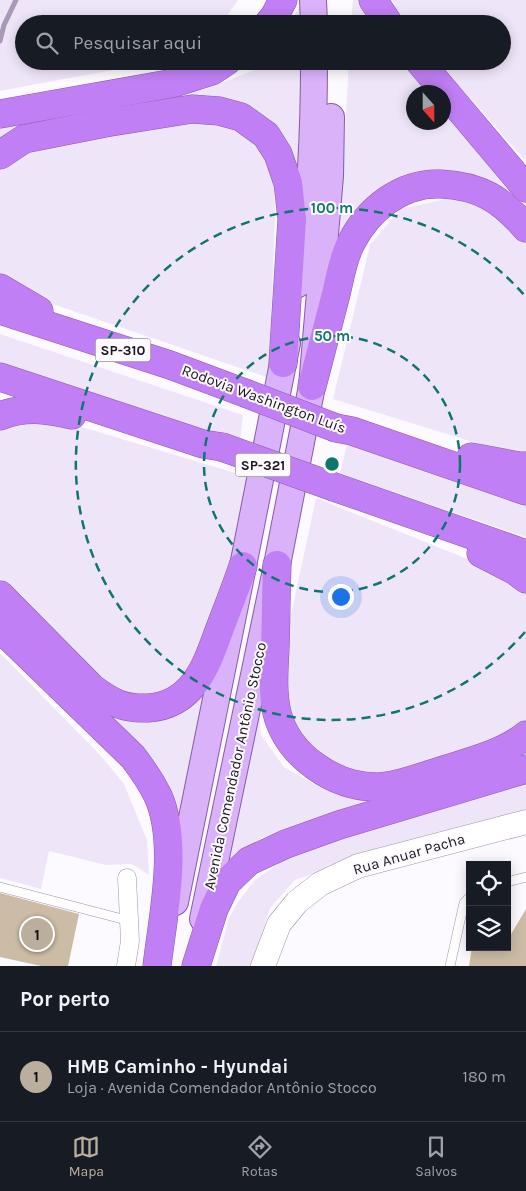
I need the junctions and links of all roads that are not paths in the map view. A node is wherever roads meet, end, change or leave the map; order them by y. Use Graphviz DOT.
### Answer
graph roads {
  1 [pos="283,0"];
  2 [pos="313,0"];
  3 [pos="330,0"];
  4 [pos="373,0"];
  5 [pos="275,15"];
  6 [pos="314,15"];
  7 [pos="331,15"];
  8 [pos="383,15"];
  9 [pos="213,70"];
  10 [pos="314,70"];
  11 [pos="331,70"];
  12 [pos="427,70"];
  13 [pos="0,114"];
  14 [pos="0,155"];
  15 [pos="526,188"];
  16 [pos="526,228"];
  17 [pos="0,288"];
  18 [pos="0,310"];
  19 [pos="283,363"];
  20 [pos="170,365"];
  21 [pos="0,377"];
  22 [pos="312,386"];
  23 [pos="0,416"];
  24 [pos="344,430"];
  25 [pos="213,446"];
  26 [pos="526,466"];
  27 [pos="526,491"];
  28 [pos="384,505"];
  29 [pos="526,554"];
  30 [pos="277,565"];
  31 [pos="243,566"];
  32 [pos="526,580"];
  33 [pos="0,595"];
  34 [pos="0,628"];
  35 [pos="526,735"];
  36 [pos="526,768"];
  37 [pos="526,822"];
  38 [pos="526,877"];
  39 [pos="127,878"];
  40 [pos="511,881"];
  41 [pos="0,886"];
  42 [pos="466,901"];
  43 [pos="130,920"];
  44 [pos="126,966"];
  45 [pos="158,966"];
  46 [pos="162,966"];
  47 [pos="195,966"];
  48 [pos="264,966"];
  49 [pos="450,966"];
  1 -- 5 [label="highway"];
  2 -- 6 [label="main road"];
  3 -- 7 [label="main road"];
  4 -- 8 [label="highway"];
  9 -- 13 [label="highway"];
  10 -- 19 [label="main road, SP-321"];
  11 -- 22 [label="main road, SP-321"];
  12 -- 15 [label="highway"];
  14 -- 19 [label="highway"];
  16 -- 22 [label="highway"];
  17 -- 20 [label="highway"];
  18 -- 20 [label="highway, Rodovia Washington Luís / SP-310"];
  19 -- 31 [label="main road, SP-321"];
  20 -- 24 [label="highway, Rodovia Washington Luís / SP-310, bridge"];
  21 -- 25 [label="highway"];
  22 -- 30 [label="main road, SP-321"];
  23 -- 25 [label="highway"];
  24 -- 26 [label="highway"];
  24 -- 27 [label="highway, Rodovia Washington Luís / SP-310"];
  25 -- 28 [label="highway, bridge"];
  28 -- 29 [label="highway"];
  28 -- 32 [label="highway"];
  30 -- 35 [label="highway"];
  30 -- 47 [label="main road, Avenida Comendador Antônio Stocco"];
  31 -- 33 [label="highway"];
  31 -- 46 [label="main road, Avenida Comendador Antônio Stocco"];
  34 -- 45 [label="highway"];
  36 -- 47 [label="highway"];
  37 -- 48 [label="street, Rua Anuar Pacha"];
  38 -- 40 [label="lane"];
  39 -- 43 [label="street"];
  41 -- 43 [label="lane"];
  42 -- 49 [label="lane"];
  43 -- 44 [label="street"];
}
